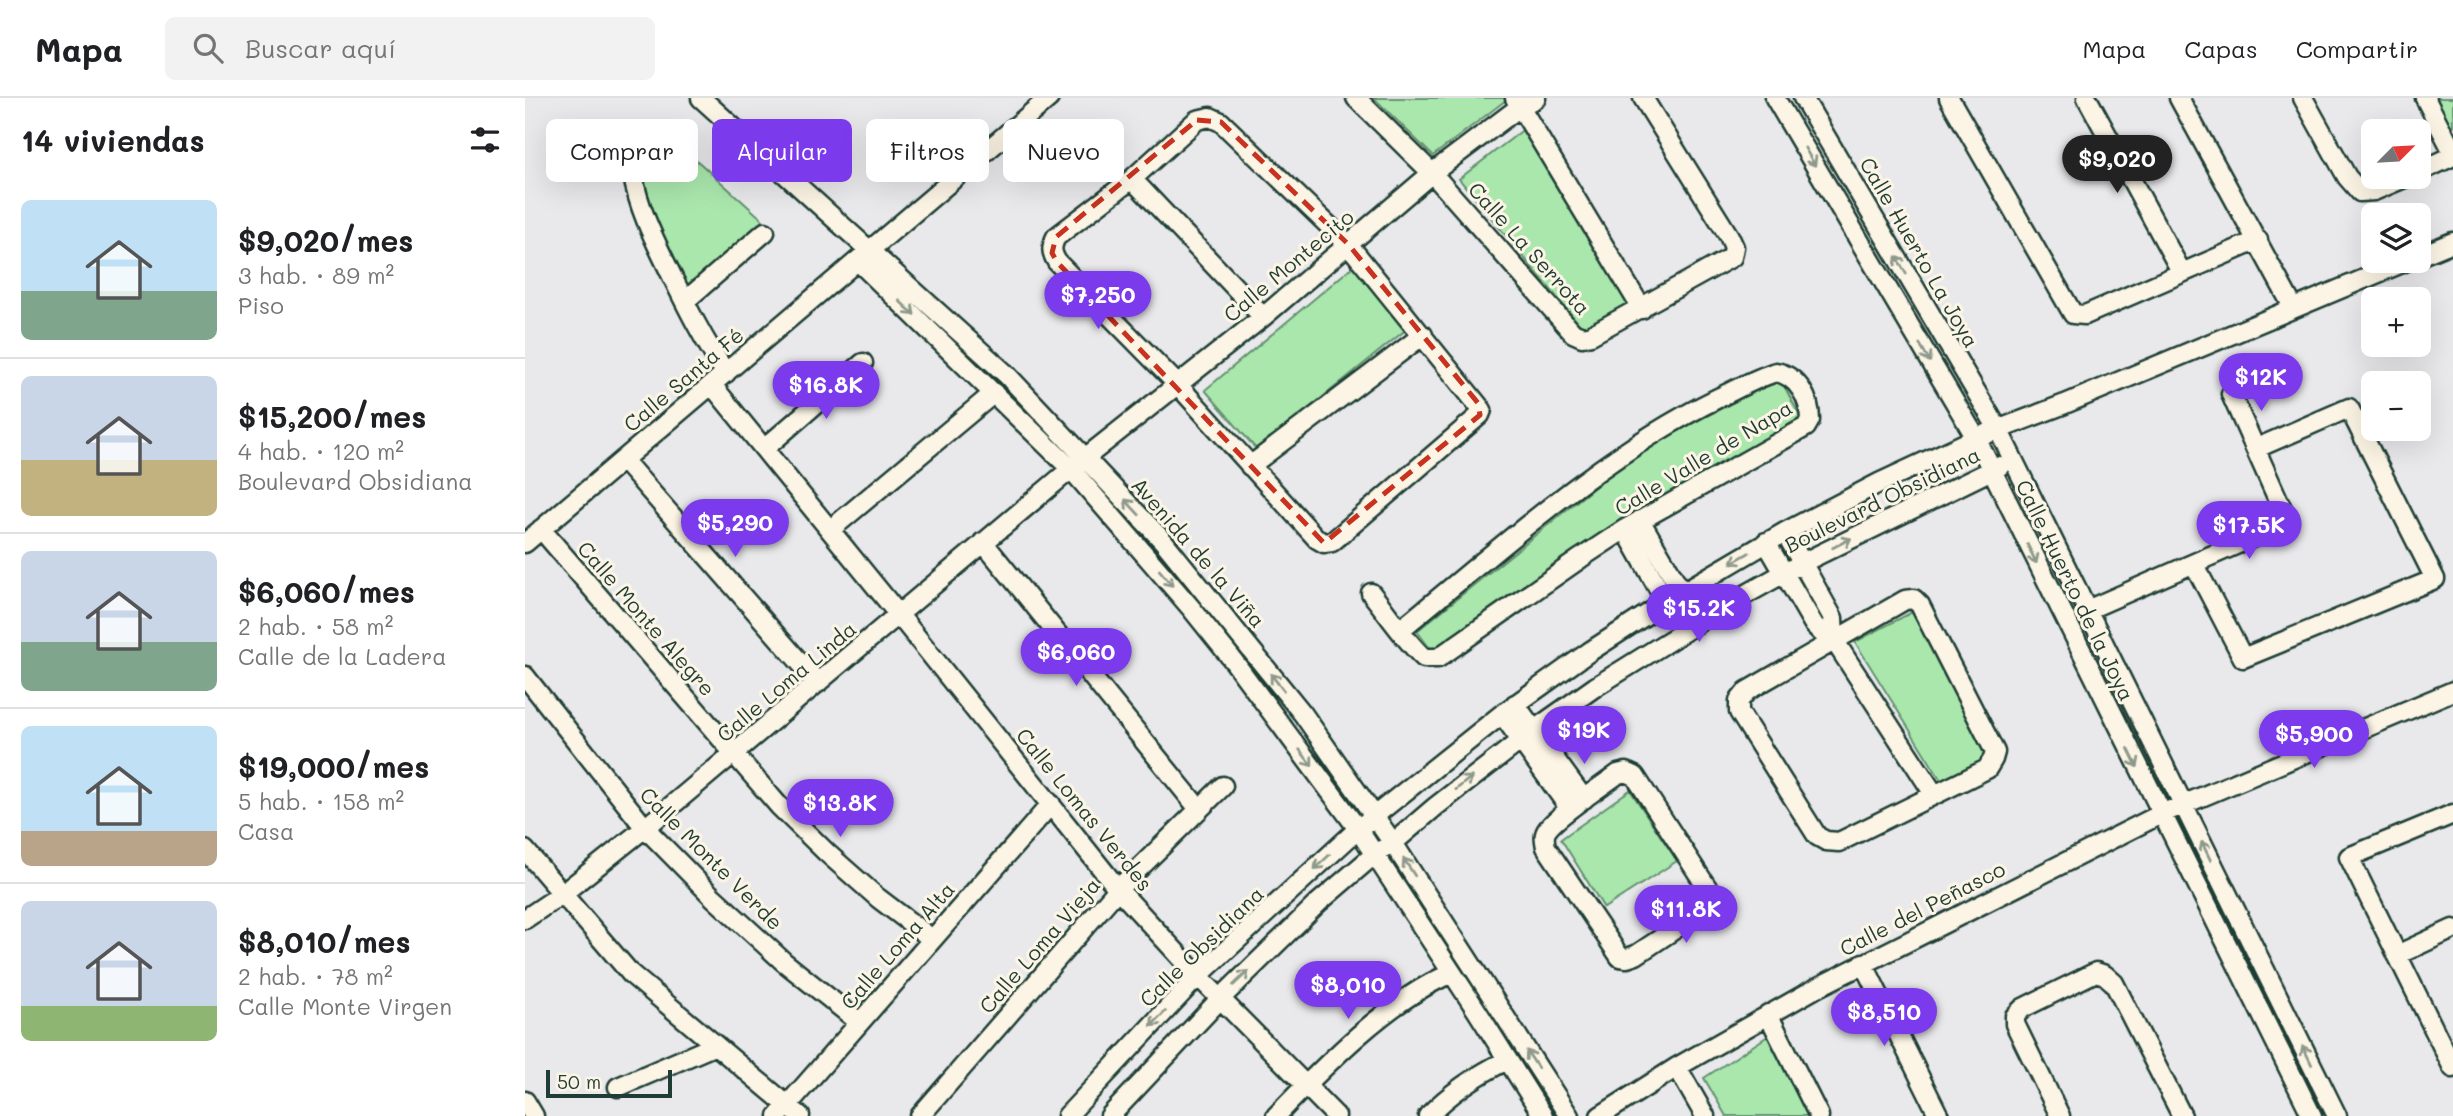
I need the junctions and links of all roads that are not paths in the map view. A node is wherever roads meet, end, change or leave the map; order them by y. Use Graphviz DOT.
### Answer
graph roads {
  1 [pos="701,98"];
  2 [pos="1049,98"];
  3 [pos="1356,98"];
  4 [pos="1643,98"];
  5 [pos="1775,98"];
  6 [pos="1803,98"];
  7 [pos="1949,98"];
  8 [pos="2087,98"];
  9 [pos="2179,98"];
  10 [pos="2303,98"];
  11 [pos="2425,98"];
  12 [pos="1524,101"];
  13 [pos="2453,154"];
  14 [pos="2431,166"];
  15 [pos="1432,173"];
  16 [pos="1132,178"];
  17 [pos="634,182"];
  18 [pos="2379,189"];
  19 [pos="765,232"];
  20 [pos="2258,240"];
  21 [pos="2453,242"];
  22 [pos="1347,244"];
  23 [pos="2431,251"];
  24 [pos="864,256"];
  25 [pos="2182,273"];
  26 [pos="2378,273"];
  27 [pos="685,301"];
  28 [pos="2294,307"];
  29 [pos="1642,309"];
  30 [pos="1263,317"];
  31 [pos="1423,335"];
  32 [pos="863,363"];
  33 [pos="719,379"];
  34 [pos="1177,384"];
  35 [pos="994,393"];
  36 [pos="2231,394"];
  37 [pos="1998,429"];
  38 [pos="1976,438"];
  39 [pos="2257,448"];
  40 [pos="764,449"];
  41 [pos="623,460"];
  42 [pos="2012,460"];
  43 [pos="1078,464"];
  44 [pos="1250,466"];
  45 [pos="1991,471"];
  46 [pos="1632,525"];
  47 [pos="541,529"];
  48 [pos="830,530"];
  49 [pos="1785,532"];
  50 [pos="525,542"];
  51 [pos="983,542"];
  52 [pos="1766,542"];
  53 [pos="1802,563"];
  54 [pos="2194,564"];
  55 [pos="1784,573"];
  56 [pos="1682,592"];
  57 [pos="1371,593"];
  58 [pos="1666,602"];
  59 [pos="2087,610"];
  60 [pos="899,615"];
  61 [pos="1400,630"];
  62 [pos="1834,640"];
  63 [pos="525,676"];
  64 [pos="818,683"];
  65 [pos="2453,691"];
  66 [pos="1509,709"];
  67 [pos="1528,735"];
  68 [pos="734,755"];
  69 [pos="1223,786"];
  70 [pos="1934,794"];
  71 [pos="1051,804"];
  72 [pos="1577,804"];
  73 [pos="2183,805"];
  74 [pos="1199,809"];
  75 [pos="2161,814"];
  76 [pos="2453,814"];
  77 [pos="1374,817"];
  78 [pos="645,828"];
  79 [pos="1358,829"];
  80 [pos="1393,843"];
  81 [pos="525,850"];
  82 [pos="1375,854"];
  83 [pos="1118,889"];
  84 [pos="562,894"];
  85 [pos="525,919"];
  86 [pos="2453,929"];
  87 [pos="932,939"];
  88 [pos="2397,955"];
  89 [pos="1863,962"];
  90 [pos="1453,973"];
  91 [pos="1198,976"];
  92 [pos="1221,998"];
  93 [pos="1768,1014"];
  94 [pos="859,1023"];
  95 [pos="716,1045"];
  96 [pos="1507,1060"];
  97 [pos="1677,1067"];
  98 [pos="2453,1068"];
  99 [pos="1305,1085"];
  100 [pos="618,1087"];
  101 [pos="525,1101"];
  102 [pos="788,1113"];
  103 [pos="2330,1113"];
  104 [pos="534,1116"];
  105 [pos="920,1116"];
  106 [pos="1067,1116"];
  107 [pos="1109,1116"];
  108 [pos="1276,1116"];
  109 [pos="1336,1116"];
  110 [pos="1427,1116"];
  111 [pos="1543,1116"];
  112 [pos="1569,1116"];
  113 [pos="1600,1116"];
  114 [pos="1705,1116"];
  115 [pos="1819,1116"];
  116 [pos="1939,1116"];
  117 [pos="2060,1116"];
  118 [pos="2182,1116"];
  119 [pos="2312,1116"];
  1 -- 24 [label="street, Avenida de la Viña"];
  2 -- 24 [label="street, Calle Santa Fé"];
  3 -- 15 [label="street, Calle La Serrota"];
  4 -- 29 [label="street, Calle La Serrota"];
  5 -- 38 [label="street, Calle Huerto de la Joya, one-way"];
  37 -- 6 [label="street, Calle Huerto La Joya, one-way"];
  7 -- 25 [label="street"];
  8 -- 25 [label="street"];
  9 -- 20 [label="street"];
  10 -- 18 [label="street"];
  11 -- 13 [label="street"];
  12 -- 15 [label="street, Calle Montecito"];
  12 -- 29 [label="street"];
  13 -- 14 [label="street"];
  15 -- 22 [label="street, Calle Montecito"];
  15 -- 29 [label="street, Calle La Serrota"];
  16 -- 22 [label="street"];
  16 -- 30 [label="street"];
  16 -- 34 [label="street"];
  17 -- 27 [label="street, Calle Lomas Verdes"];
  19 -- 27 [label="street"];
  20 -- 25 [label="street"];
  20 -- 28 [label="street"];
  21 -- 23 [label="street"];
  22 -- 30 [label="street, Calle Montecito"];
  22 -- 31 [label="street"];
  24 -- 33 [label="street, Calle Santa Fé"];
  24 -- 35 [label="street, Avenida de la Viña, one-way"];
  24 -- 43 [label="street, Avenida de la Viña"];
  26 -- 28 [label="street, Boulevard Obsidiana"];
  27 -- 33 [label="street, Calle Lomas Verdes"];
  28 -- 37 [label="street, Boulevard Obsidiana"];
  30 -- 34 [label="street, Calle Montecito"];
  31 -- 44 [label="street"];
  31 -- 44 [label="street"];
  32 -- 40 [label="street"];
  33 -- 40 [label="street, Calle Lomas Verdes"];
  33 -- 41 [label="street, Calle Santa Fé"];
  34 -- 43 [label="street, Calle Montecito"];
  34 -- 44 [label="street"];
  35 -- 43 [label="street, Avenida de la Viña"];
  35 -- 48 [label="street"];
  36 -- 39 [label="street"];
  37 -- 38 [label="street, Boulevard Obsidiana"];
  37 -- 42 [label="street, Calle Huerto La Joya"];
  38 -- 45 [label="street, Calle Huerto de la Joya"];
  38 -- 49 [label="street, Boulevard Obsidiana"];
  39 -- 54 [label="street"];
  39 -- 54 [label="street"];
  40 -- 48 [label="street, Calle Lomas Verdes"];
  41 -- 47 [label="street, Calle Santa Fé"];
  41 -- 64 [label="street"];
  42 -- 45 [label="street, Boulevard Obsidiana"];
  42 -- 59 [label="street, Calle Huerto La Joya"];
  43 -- 51 [label="street, Calle Loma Linda"];
  77 -- 43 [label="street, Avenida de la Viña, one-way"];
  43 -- 79 [label="street, Avenida de la Viña, one-way"];
  53 -- 45 [label="street, Boulevard Obsidiana, one-way"];
  45 -- 75 [label="street, Calle Huerto de la Joya, one-way"];
  46 -- 56 [label="street"];
  46 -- 58 [label="street"];
  46 -- 61 [label="street, Calle Valle de Napa"];
  46 -- 61 [label="street, Calle Valle de Napa"];
  47 -- 50 [label="street, Calle Santa Fé"];
  47 -- 68 [label="street, Calle Monte Alegre"];
  48 -- 60 [label="street, Calle Lomas Verdes"];
  49 -- 52 [label="street, Boulevard Obsidiana"];
  49 -- 53 [label="street"];
  51 -- 60 [label="street, Calle Loma Linda"];
  51 -- 74 [label="street"];
  52 -- 55 [label="street"];
  52 -- 56 [label="street, Boulevard Obsidiana, one-way"];
  53 -- 55 [label="street, Boulevard Obsidiana"];
  53 -- 62 [label="street"];
  54 -- 59 [label="street"];
  55 -- 62 [label="street"];
  55 -- 67 [label="street, Boulevard Obsidiana"];
  56 -- 58 [label="street, Boulevard Obsidiana"];
  57 -- 61 [label="street, Calle Valle de Napa"];
  58 -- 66 [label="street, Boulevard Obsidiana"];
  59 -- 73 [label="street, Calle Huerto La Joya"];
  60 -- 64 [label="street, Calle Loma Linda"];
  60 -- 71 [label="street, Calle Lomas Verdes"];
  62 -- 70 [label="street"];
  62 -- 70 [label="street"];
  62 -- 70 [label="street"];
  63 -- 78 [label="street, Calle Monte Verde"];
  64 -- 68 [label="street, Calle Loma Linda"];
  65 -- 73 [label="street, Calle del Peñasco"];
  66 -- 67 [label="street"];
  66 -- 77 [label="street, Boulevard Obsidiana"];
  67 -- 72 [label="street"];
  80 -- 67 [label="street, Boulevard Obsidiana, one-way"];
  68 -- 78 [label="street, Calle Loma Linda"];
  68 -- 87 [label="street, Calle Monte Alegre"];
  69 -- 74 [label="street, Calle Loma Vieja"];
  71 -- 83 [label="street, Calle Lomas Verdes"];
  71 -- 87 [label="street, Calle Loma Alta"];
  72 -- 72 [label="street"];
  73 -- 75 [label="street, Calle del Peñasco"];
  103 -- 73 [label="street, Calle Huerto La Joya, one-way"];
  74 -- 83 [label="street, Calle Loma Vieja"];
  75 -- 89 [label="street, Calle del Peñasco"];
  75 -- 119 [label="street, Calle Huerto de la Joya"];
  76 -- 88 [label="street"];
  77 -- 79 [label="street, Calle Obsidiana"];
  77 -- 80 [label="street, Avenida de la Viña"];
  78 -- 84 [label="street, Calle Loma Linda"];
  78 -- 94 [label="street, Calle Monte Verde"];
  79 -- 82 [label="street, Avenida de la Viña"];
  79 -- 91 [label="street, Calle Obsidiana, one-way"];
  80 -- 82 [label="street"];
  112 -- 80 [label="street, Avenida de la Viña, one-way"];
  81 -- 84 [label="street"];
  82 -- 90 [label="street, Avenida de la Viña"];
  92 -- 82 [label="street, one-way"];
  83 -- 91 [label="street, Calle Lomas Verdes"];
  83 -- 105 [label="street, Calle Loma Vieja"];
  84 -- 85 [label="street, Calle Loma Linda"];
  84 -- 95 [label="street"];
  86 -- 88 [label="street"];
  87 -- 94 [label="street, Calle Loma Alta"];
  88 -- 98 [label="street"];
  89 -- 93 [label="street, Calle del Peñasco"];
  89 -- 116 [label="street"];
  90 -- 96 [label="street, Avenida de la Viña"];
  90 -- 99 [label="street"];
  91 -- 92 [label="street, Calle Lomas Verdes"];
  91 -- 106 [label="street, Calle Obsidiana, one-way"];
  92 -- 99 [label="street, Calle Lomas Verdes"];
  92 -- 107 [label="street"];
  93 -- 97 [label="street, Calle del Peñasco"];
  93 -- 115 [label="street"];
  94 -- 102 [label="street, Calle Loma Alta"];
  95 -- 100 [label="street"];
  95 -- 102 [label="street"];
  96 -- 110 [label="street"];
  96 -- 111 [label="street, Avenida de la Viña"];
  97 -- 113 [label="street, Calle del Peñasco"];
  97 -- 114 [label="street"];
  99 -- 108 [label="street"];
  99 -- 109 [label="street, Calle Lomas Verdes"];
  101 -- 104 [label="street"];
  117 -- 118 [label="street"];
}
